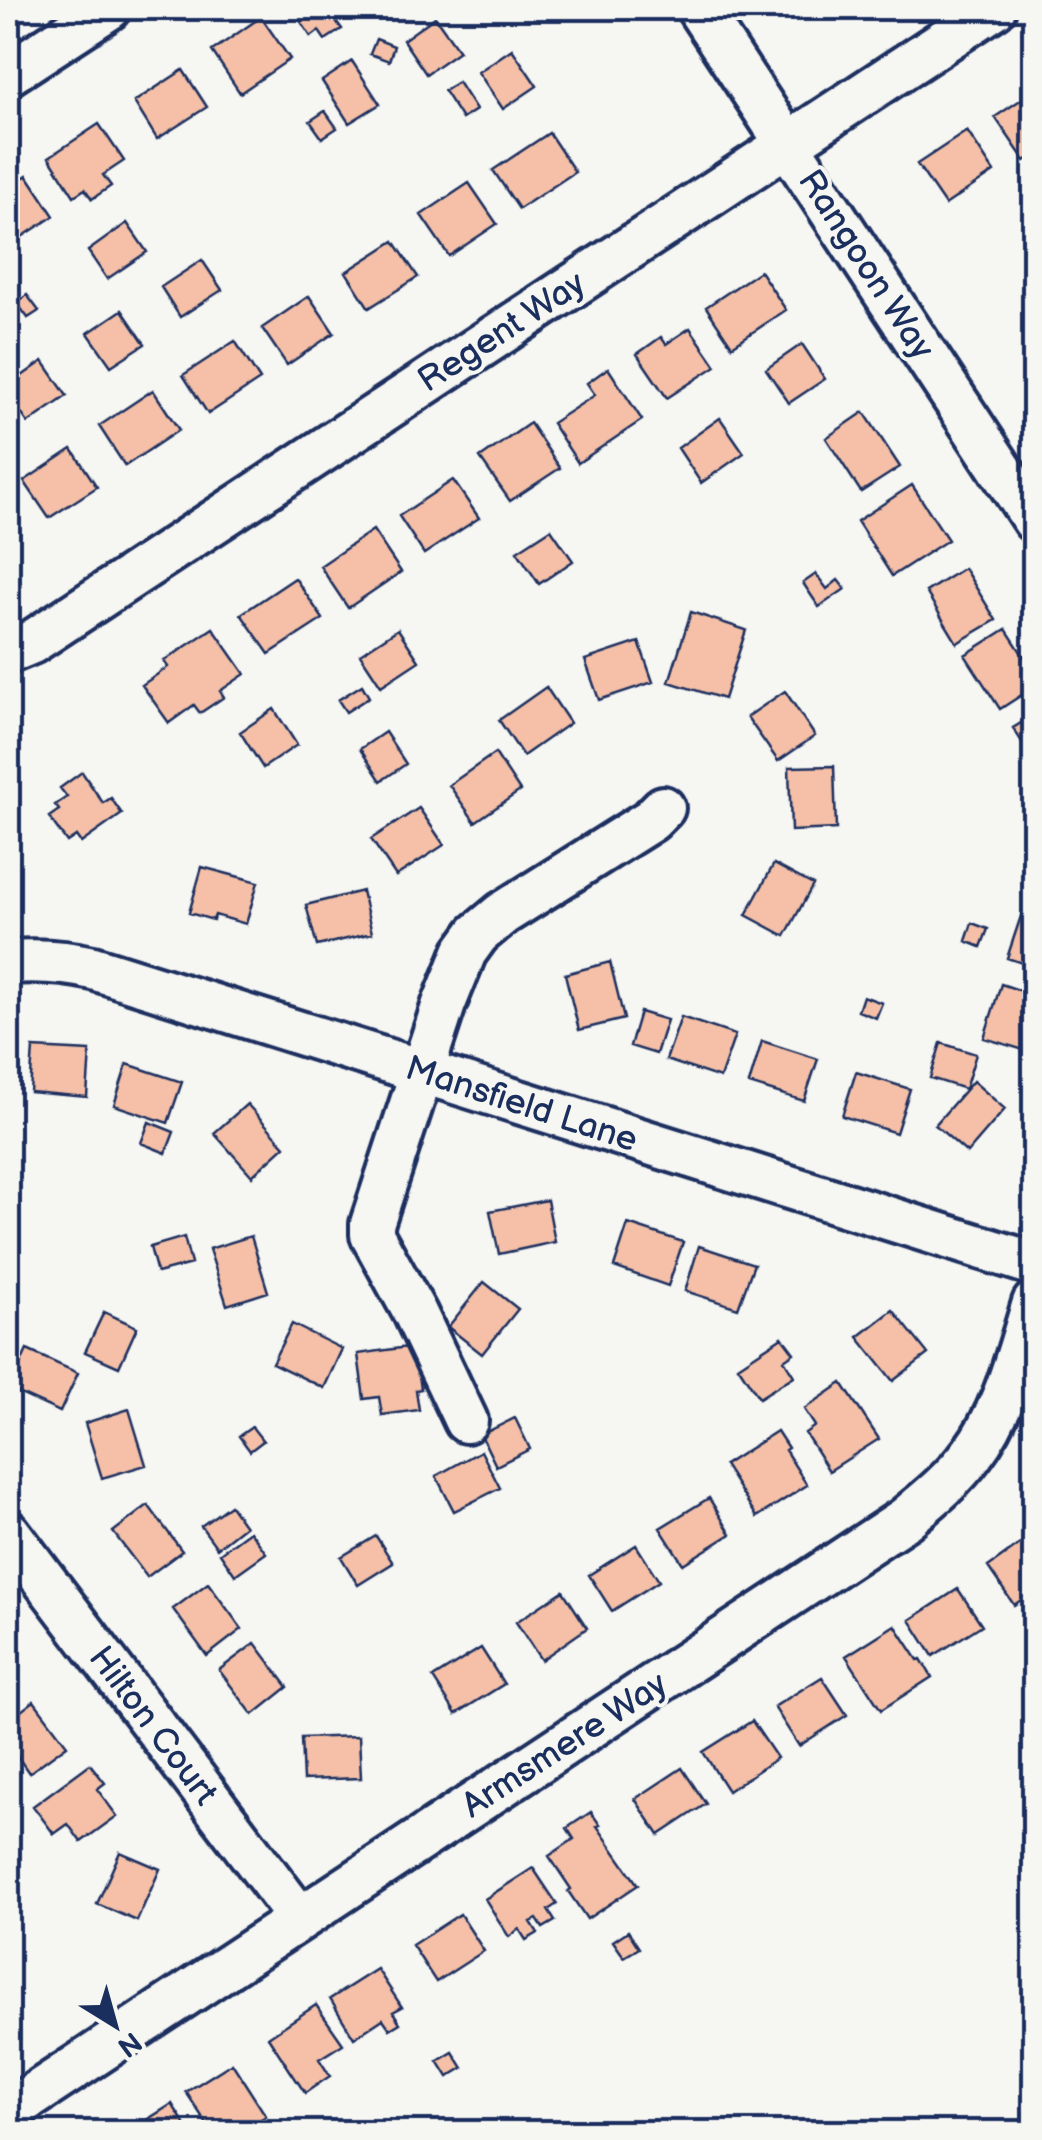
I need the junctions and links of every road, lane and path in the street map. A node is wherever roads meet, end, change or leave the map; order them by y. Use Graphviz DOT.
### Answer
graph roads {
  1 [pos="109,8"];
  2 [pos="698,8"];
  3 [pos="994,8"];
  4 [pos="8,74"];
  5 [pos="789,144"];
  6 [pos="1034,520"];
  7 [pos="8,652"];
  8 [pos="663,808"];
  9 [pos="8,962"];
  10 [pos="421,1072"];
  11 [pos="1034,1264"];
  12 [pos="1034,1303"];
  13 [pos="466,1421"];
  14 [pos="8,1532"];
  15 [pos="300,1919"];
  16 [pos="8,2112"];
  1 -- 4 [label="street"];
  2 -- 5 [label="street, Rangoon Way"];
  3 -- 5 [label="street, Regent Way"];
  5 -- 6 [label="street, Rangoon Way"];
  5 -- 7 [label="street, Regent Way"];
  8 -- 10 [label="street"];
  9 -- 10 [label="street, Mansfield Lane"];
  10 -- 11 [label="street, Mansfield Lane"];
  10 -- 13 [label="street"];
  12 -- 15 [label="street, Armsmere Way"];
  14 -- 15 [label="street, Hilton Court"];
  15 -- 16 [label="street, Armsmere Way"];
}
